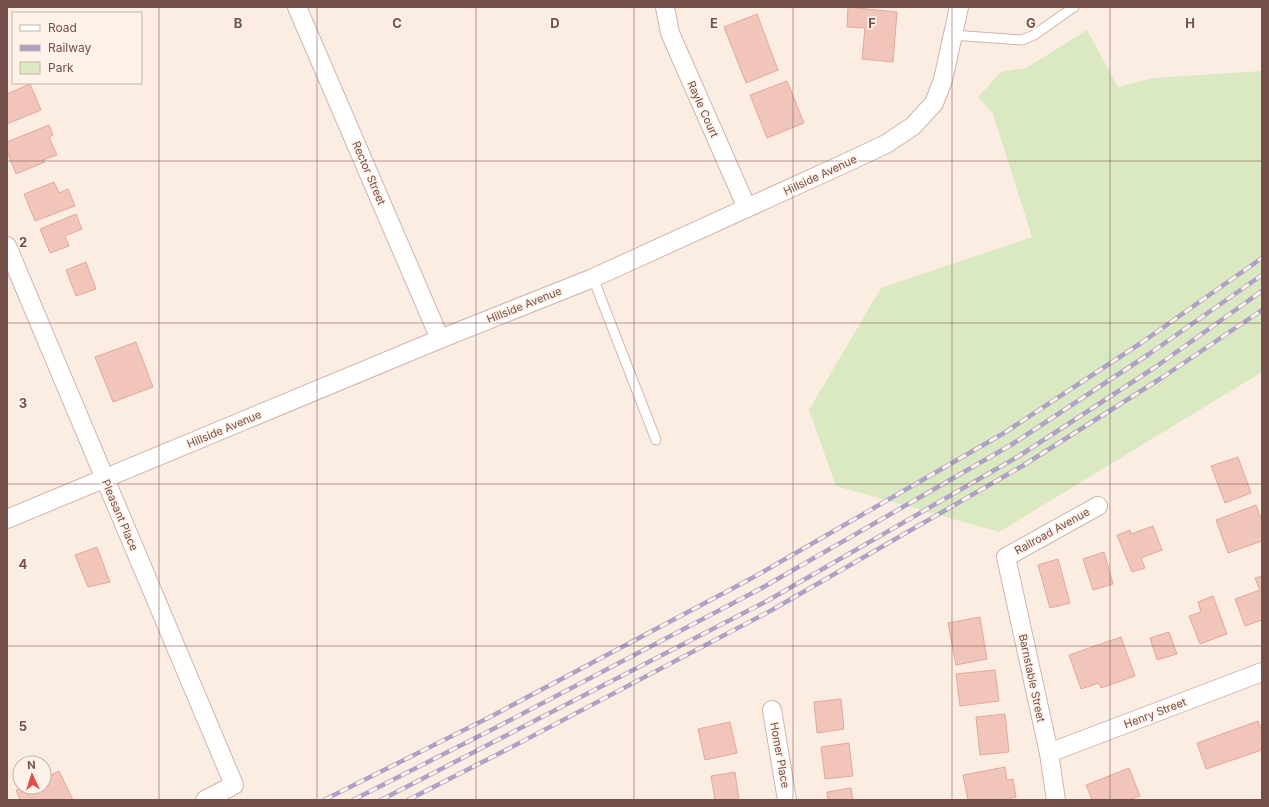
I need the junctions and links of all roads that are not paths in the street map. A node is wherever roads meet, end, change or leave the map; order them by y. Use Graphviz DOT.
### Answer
graph roads {
  1 [pos="297,7"];
  2 [pos="665,7"];
  3 [pos="959,7"];
  4 [pos="1074,7"];
  5 [pos="952,35"];
  6 [pos="747,208"];
  7 [pos="7,246"];
  8 [pos="593,278"];
  9 [pos="440,339"];
  10 [pos="656,440"];
  11 [pos="105,478"];
  12 [pos="1098,506"];
  13 [pos="7,520"];
  14 [pos="1006,557"];
  15 [pos="1262,672"];
  16 [pos="772,710"];
  17 [pos="1049,753"];
  18 [pos="205,800"];
  19 [pos="788,800"];
  20 [pos="1056,800"];
  1 -- 9 [label="street, Rector Street"];
  2 -- 6 [label="street, Rayle Court"];
  3 -- 5 [label="street, Hillside Avenue"];
  4 -- 5 [label="lane"];
  5 -- 6 [label="street, Hillside Avenue"];
  6 -- 8 [label="street, Hillside Avenue"];
  7 -- 11 [label="street, Pleasant Place"];
  8 -- 9 [label="street, Hillside Avenue"];
  8 -- 10 [label="lane"];
  9 -- 11 [label="street, Hillside Avenue"];
  11 -- 13 [label="street, Hillside Avenue"];
  11 -- 18 [label="street, Pleasant Place"];
  12 -- 14 [label="street, Railroad Avenue"];
  14 -- 17 [label="street, Barnstable Street"];
  15 -- 17 [label="street, Henry Street"];
  16 -- 19 [label="street, Homer Place"];
  17 -- 20 [label="street, Barnstable Street"];
}
